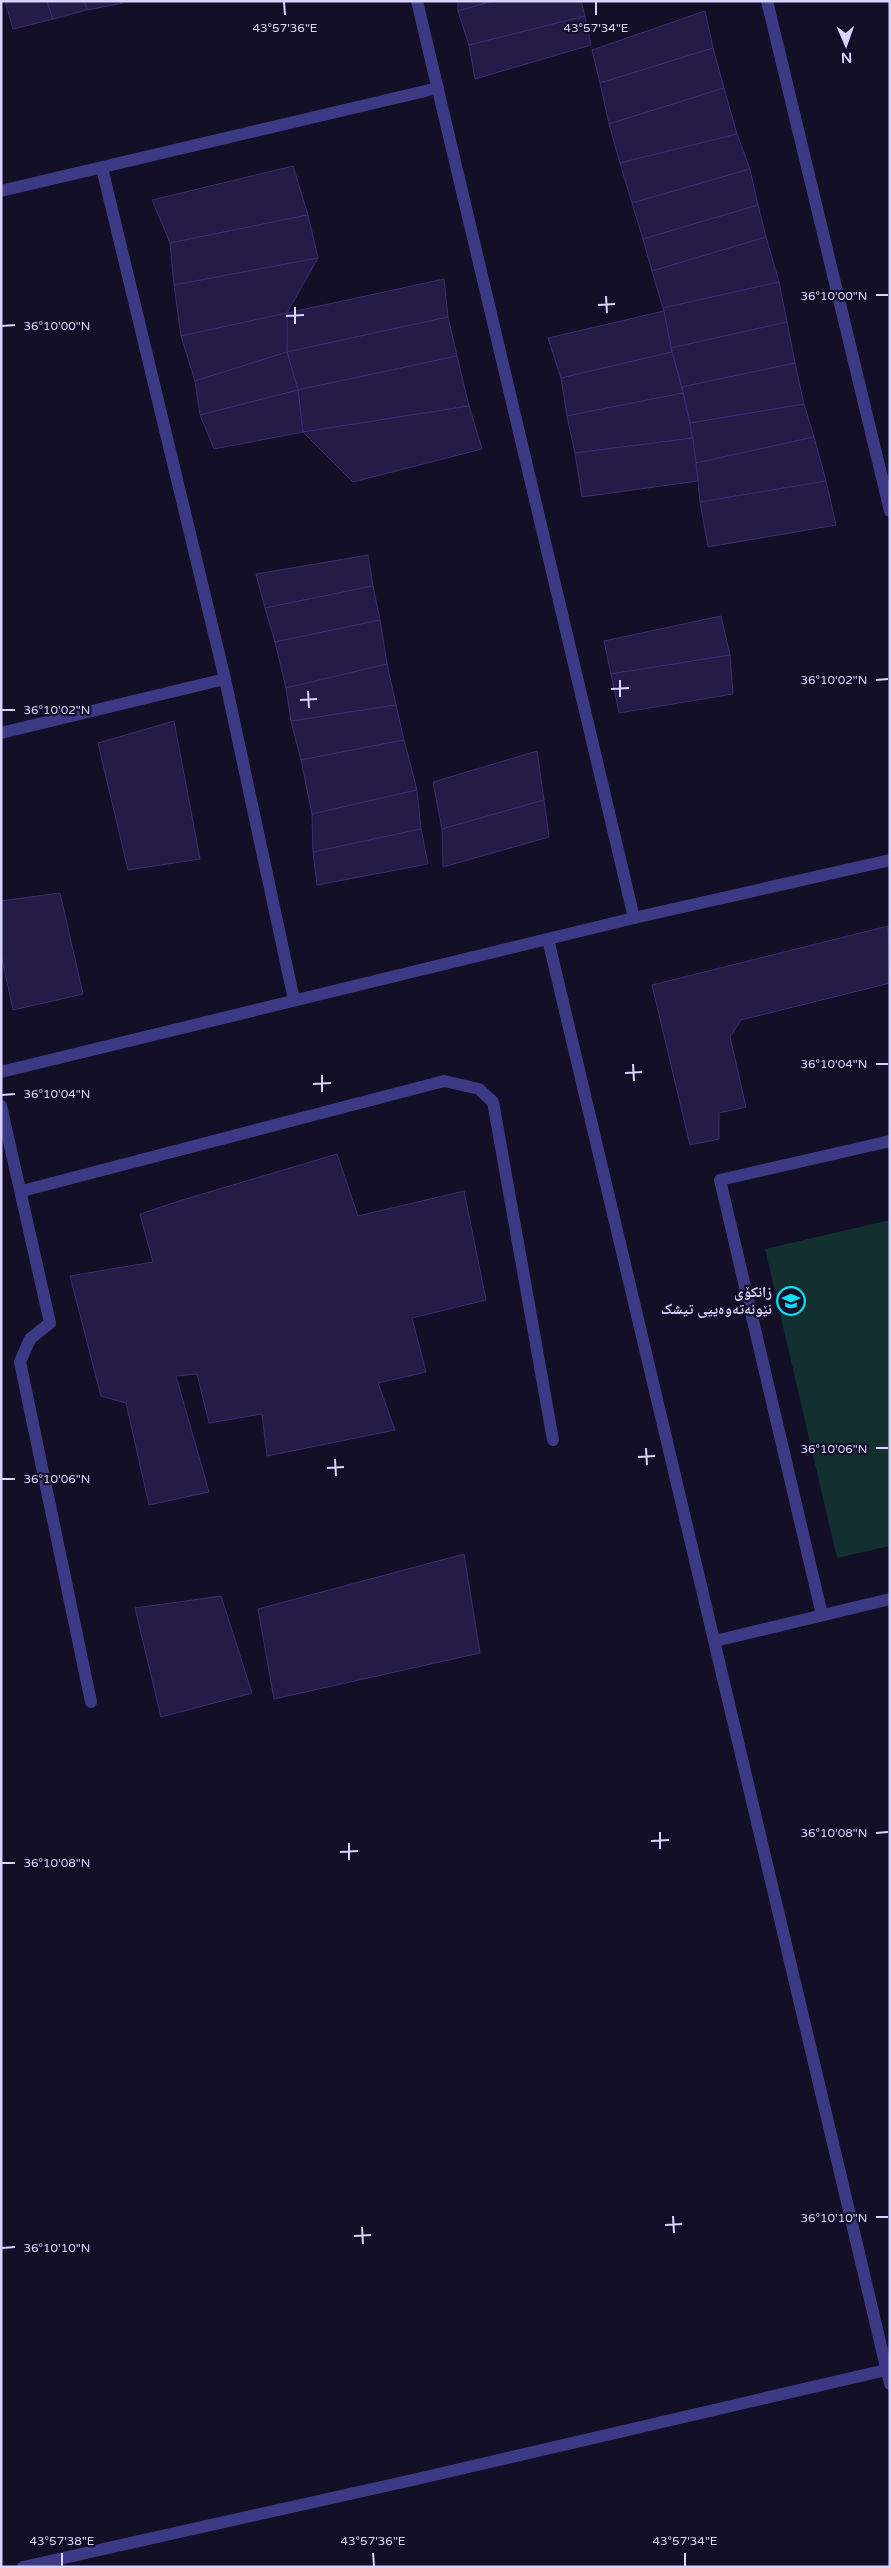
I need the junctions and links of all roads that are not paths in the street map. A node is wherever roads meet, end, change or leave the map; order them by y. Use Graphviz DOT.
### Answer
graph roads {
  1 [pos="417,1"];
  2 [pos="767,1"];
  3 [pos="438,88"];
  4 [pos="102,168"];
  5 [pos="1,191"];
  6 [pos="890,511"];
  7 [pos="225,679"];
  8 [pos="1,733"];
  9 [pos="890,860"];
  10 [pos="634,918"];
  11 [pos="548,939"];
  12 [pos="294,1000"];
  13 [pos="1,1072"];
  14 [pos="1,1106"];
  15 [pos="890,1141"];
  16 [pos="22,1191"];
  17 [pos="553,1440"];
  18 [pos="890,1599"];
  19 [pos="822,1615"];
  20 [pos="715,1641"];
  21 [pos="91,1702"];
  22 [pos="888,2370"];
  23 [pos="890,2384"];
  24 [pos="24,2567"];
  1 -- 3 [label="street"];
  2 -- 6 [label="street"];
  3 -- 4 [label="street"];
  3 -- 10 [label="street"];
  4 -- 5 [label="street"];
  4 -- 7 [label="street"];
  7 -- 8 [label="street"];
  7 -- 12 [label="street"];
  9 -- 10 [label="street"];
  10 -- 11 [label="street"];
  11 -- 12 [label="street"];
  11 -- 20 [label="street"];
  12 -- 13 [label="street"];
  14 -- 16 [label="street"];
  15 -- 19 [label="street"];
  16 -- 17 [label="street"];
  16 -- 21 [label="street"];
  18 -- 19 [label="street"];
  19 -- 20 [label="street"];
  20 -- 22 [label="street"];
  22 -- 23 [label="street"];
  22 -- 24 [label="street"];
}
